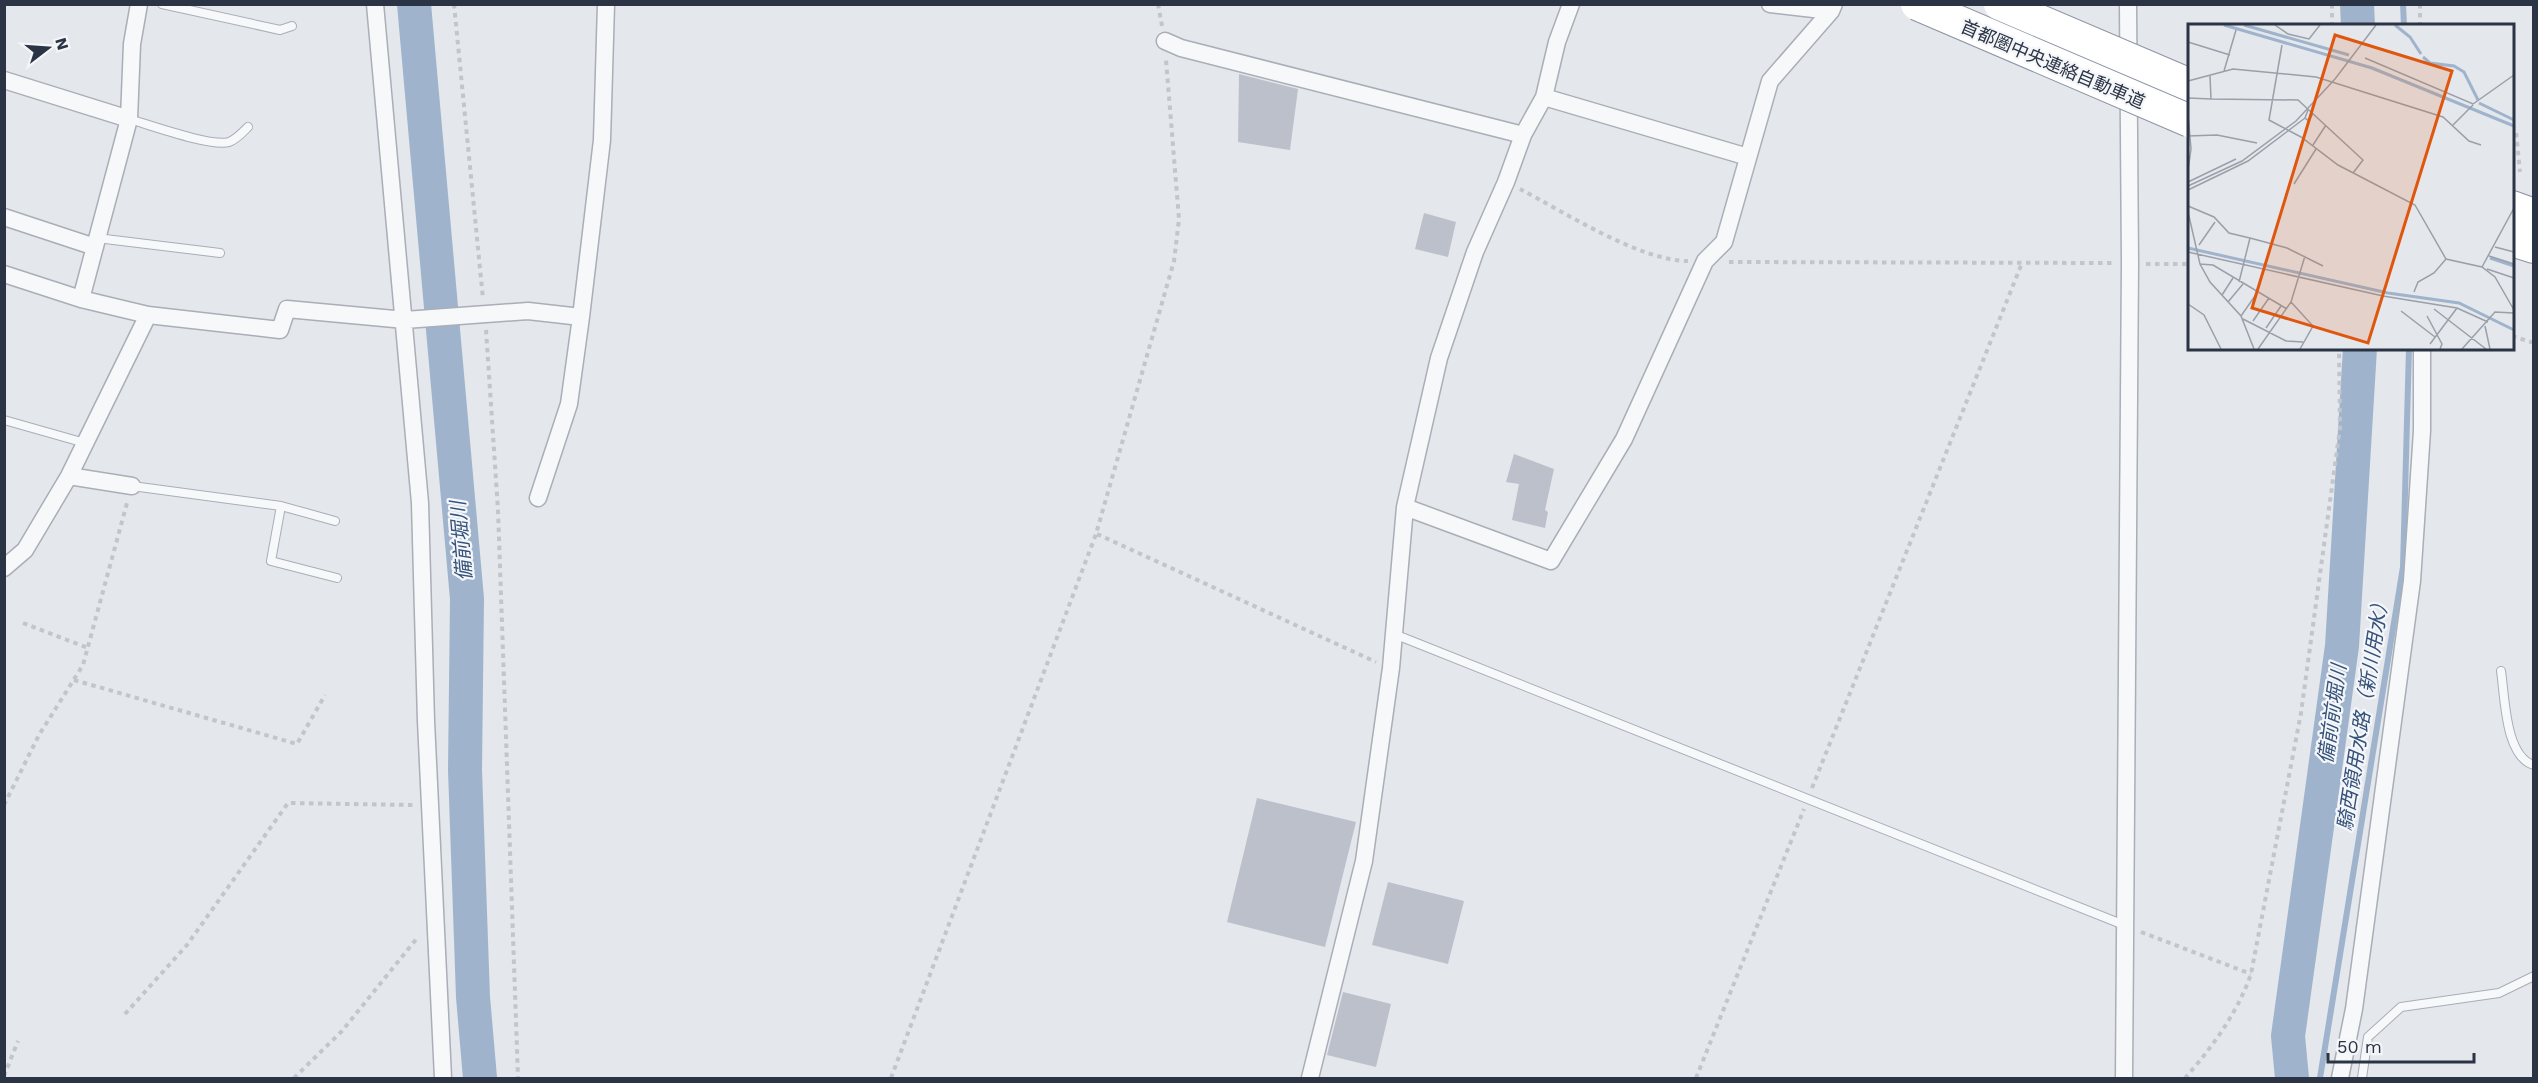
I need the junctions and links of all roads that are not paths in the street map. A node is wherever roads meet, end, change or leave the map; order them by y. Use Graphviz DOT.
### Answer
graph roads {
  1 [pos="162,4"];
  2 [pos="375,4"];
  3 [pos="606,4"];
  4 [pos="1571,4"];
  5 [pos="1770,4"];
  6 [pos="1917,4"];
  7 [pos="2000,4"];
  8 [pos="2128,4"];
  9 [pos="137,5"];
  10 [pos="1832,8"];
  11 [pos="292,26"];
  12 [pos="1164,41"];
  13 [pos="4,80"];
  14 [pos="2188,84"];
  15 [pos="1544,97"];
  16 [pos="129,119"];
  17 [pos="2188,120"];
  18 [pos="248,127"];
  19 [pos="1523,135"];
  20 [pos="1748,157"];
  21 [pos="2514,208"];
  22 [pos="2534,215"];
  23 [pos="4,217"];
  24 [pos="2514,241"];
  25 [pos="96,242"];
  26 [pos="2534,247"];
  27 [pos="220,253"];
  28 [pos="4,274"];
  29 [pos="81,299"];
  30 [pos="148,315"];
  31 [pos="581,317"];
  32 [pos="405,320"];
  33 [pos="2422,350"];
  34 [pos="4,420"];
  35 [pos="85,443"];
  36 [pos="69,476"];
  37 [pos="132,486"];
  38 [pos="538,498"];
  39 [pos="281,506"];
  40 [pos="1405,507"];
  41 [pos="335,521"];
  42 [pos="4,568"];
  43 [pos="337,578"];
  44 [pos="1394,634"];
  45 [pos="2501,670"];
  46 [pos="2534,765"];
  47 [pos="2124,925"];
  48 [pos="2534,976"];
  49 [pos="443,1078"];
  50 [pos="1311,1078"];
  51 [pos="2124,1078"];
  52 [pos="2340,1078"];
  53 [pos="2362,1078"];
  1 -- 11 [label="lane"];
  2 -- 32 [label="street"];
  3 -- 31 [label="street"];
  4 -- 15 [label="street"];
  5 -- 10 [label="street"];
  6 -- 17 [label="highway, 首都圏中央連絡自動車道, bridge"];
  7 -- 14 [label="highway, 首都圏中央連絡自動車道, bridge"];
  8 -- 47 [label="street"];
  9 -- 16 [label="street"];
  10 -- 20 [label="street"];
  12 -- 19 [label="street"];
  13 -- 16 [label="street"];
  15 -- 19 [label="street"];
  15 -- 20 [label="street"];
  16 -- 18 [label="lane"];
  16 -- 25 [label="street"];
  19 -- 40 [label="street"];
  20 -- 40 [label="street"];
  21 -- 22 [label="highway"];
  23 -- 25 [label="street"];
  24 -- 26 [label="highway"];
  25 -- 27 [label="lane"];
  25 -- 29 [label="street"];
  28 -- 29 [label="street"];
  29 -- 30 [label="street"];
  30 -- 32 [label="street"];
  30 -- 35 [label="street"];
  31 -- 32 [label="street"];
  31 -- 38 [label="street"];
  32 -- 49 [label="street"];
  33 -- 52 [label="street"];
  34 -- 35 [label="lane"];
  35 -- 36 [label="street"];
  36 -- 37 [label="street"];
  36 -- 42 [label="street"];
  37 -- 39 [label="lane"];
  39 -- 41 [label="lane"];
  39 -- 43 [label="lane"];
  40 -- 44 [label="street"];
  44 -- 47 [label="lane"];
  44 -- 50 [label="street"];
  45 -- 46 [label="lane"];
  47 -- 51 [label="street"];
  48 -- 53 [label="lane"];
}
